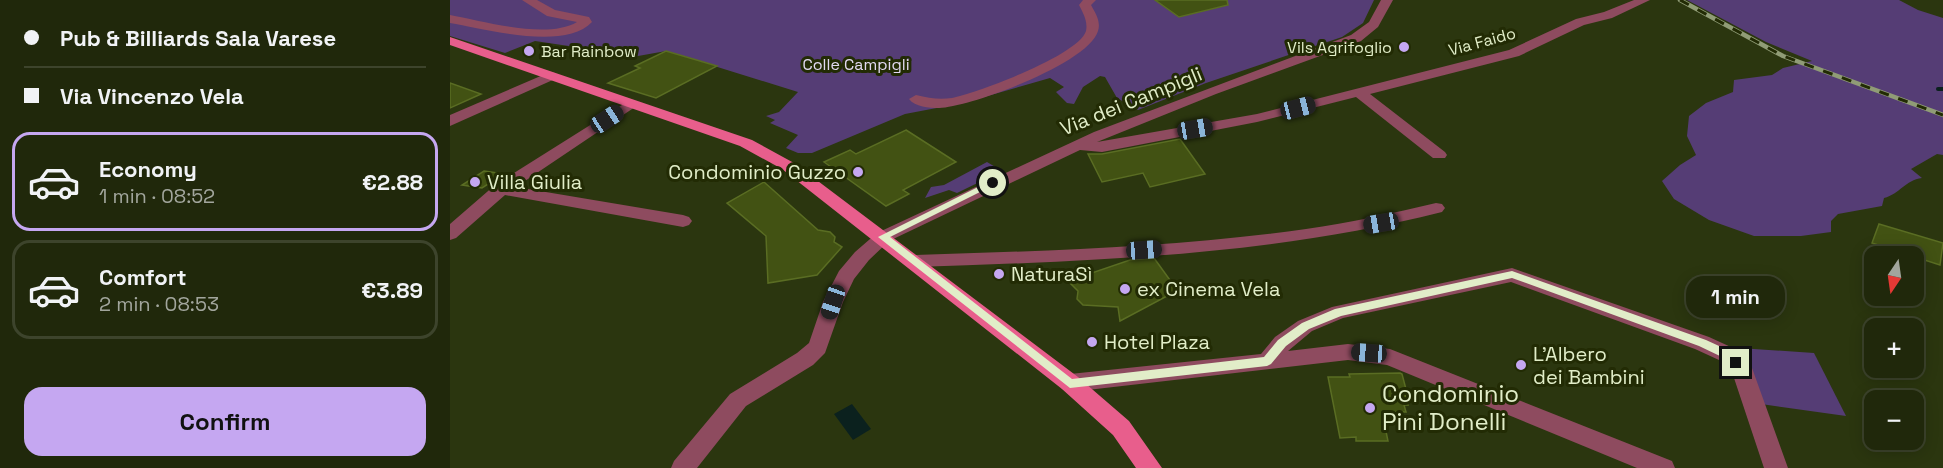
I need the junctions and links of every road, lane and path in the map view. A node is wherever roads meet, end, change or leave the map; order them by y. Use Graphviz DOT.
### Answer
graph roads {
  1 [pos="528,0"];
  2 [pos="1090,0"];
  3 [pos="1387,0"];
  4 [pos="1644,0"];
  5 [pos="450,19"];
  6 [pos="452,44"];
  7 [pos="550,76"];
  8 [pos="1360,93"];
  9 [pos="916,99"];
  10 [pos="630,104"];
  11 [pos="450,121"];
  12 [pos="1076,144"];
  13 [pos="1439,155"];
  14 [pos="501,189"];
  15 [pos="1436,208"];
  16 [pos="683,221"];
  17 [pos="450,234"];
  18 [pos="883,237"];
  19 [pos="915,261"];
  20 [pos="1267,361"];
  21 [pos="1070,383"];
  22 [pos="683,468"];
  23 [pos="1150,468"];
  24 [pos="1663,468"];
  25 [pos="1776,468"];
  1 -- 5 [label="street"];
  2 -- 9 [label="street"];
  3 -- 12 [label="street, Via dei Campigli"];
  4 -- 8 [label="street, Via Faido"];
  6 -- 7 [label="main road"];
  7 -- 10 [label="main road"];
  7 -- 11 [label="street"];
  8 -- 12 [label="street, Via Faido"];
  8 -- 13 [label="street"];
  10 -- 14 [label="street"];
  10 -- 18 [label="main road"];
  12 -- 18 [label="street, Via dei Campigli"];
  14 -- 16 [label="street"];
  14 -- 17 [label="street"];
  15 -- 19 [label="street"];
  18 -- 19 [label="main road"];
  18 -- 22 [label="street, Via dei Campigli"];
  19 -- 21 [label="main road"];
  20 -- 21 [label="street"];
  20 -- 24 [label="street"];
  20 -- 25 [label="street"];
  21 -- 23 [label="main road"];
}
